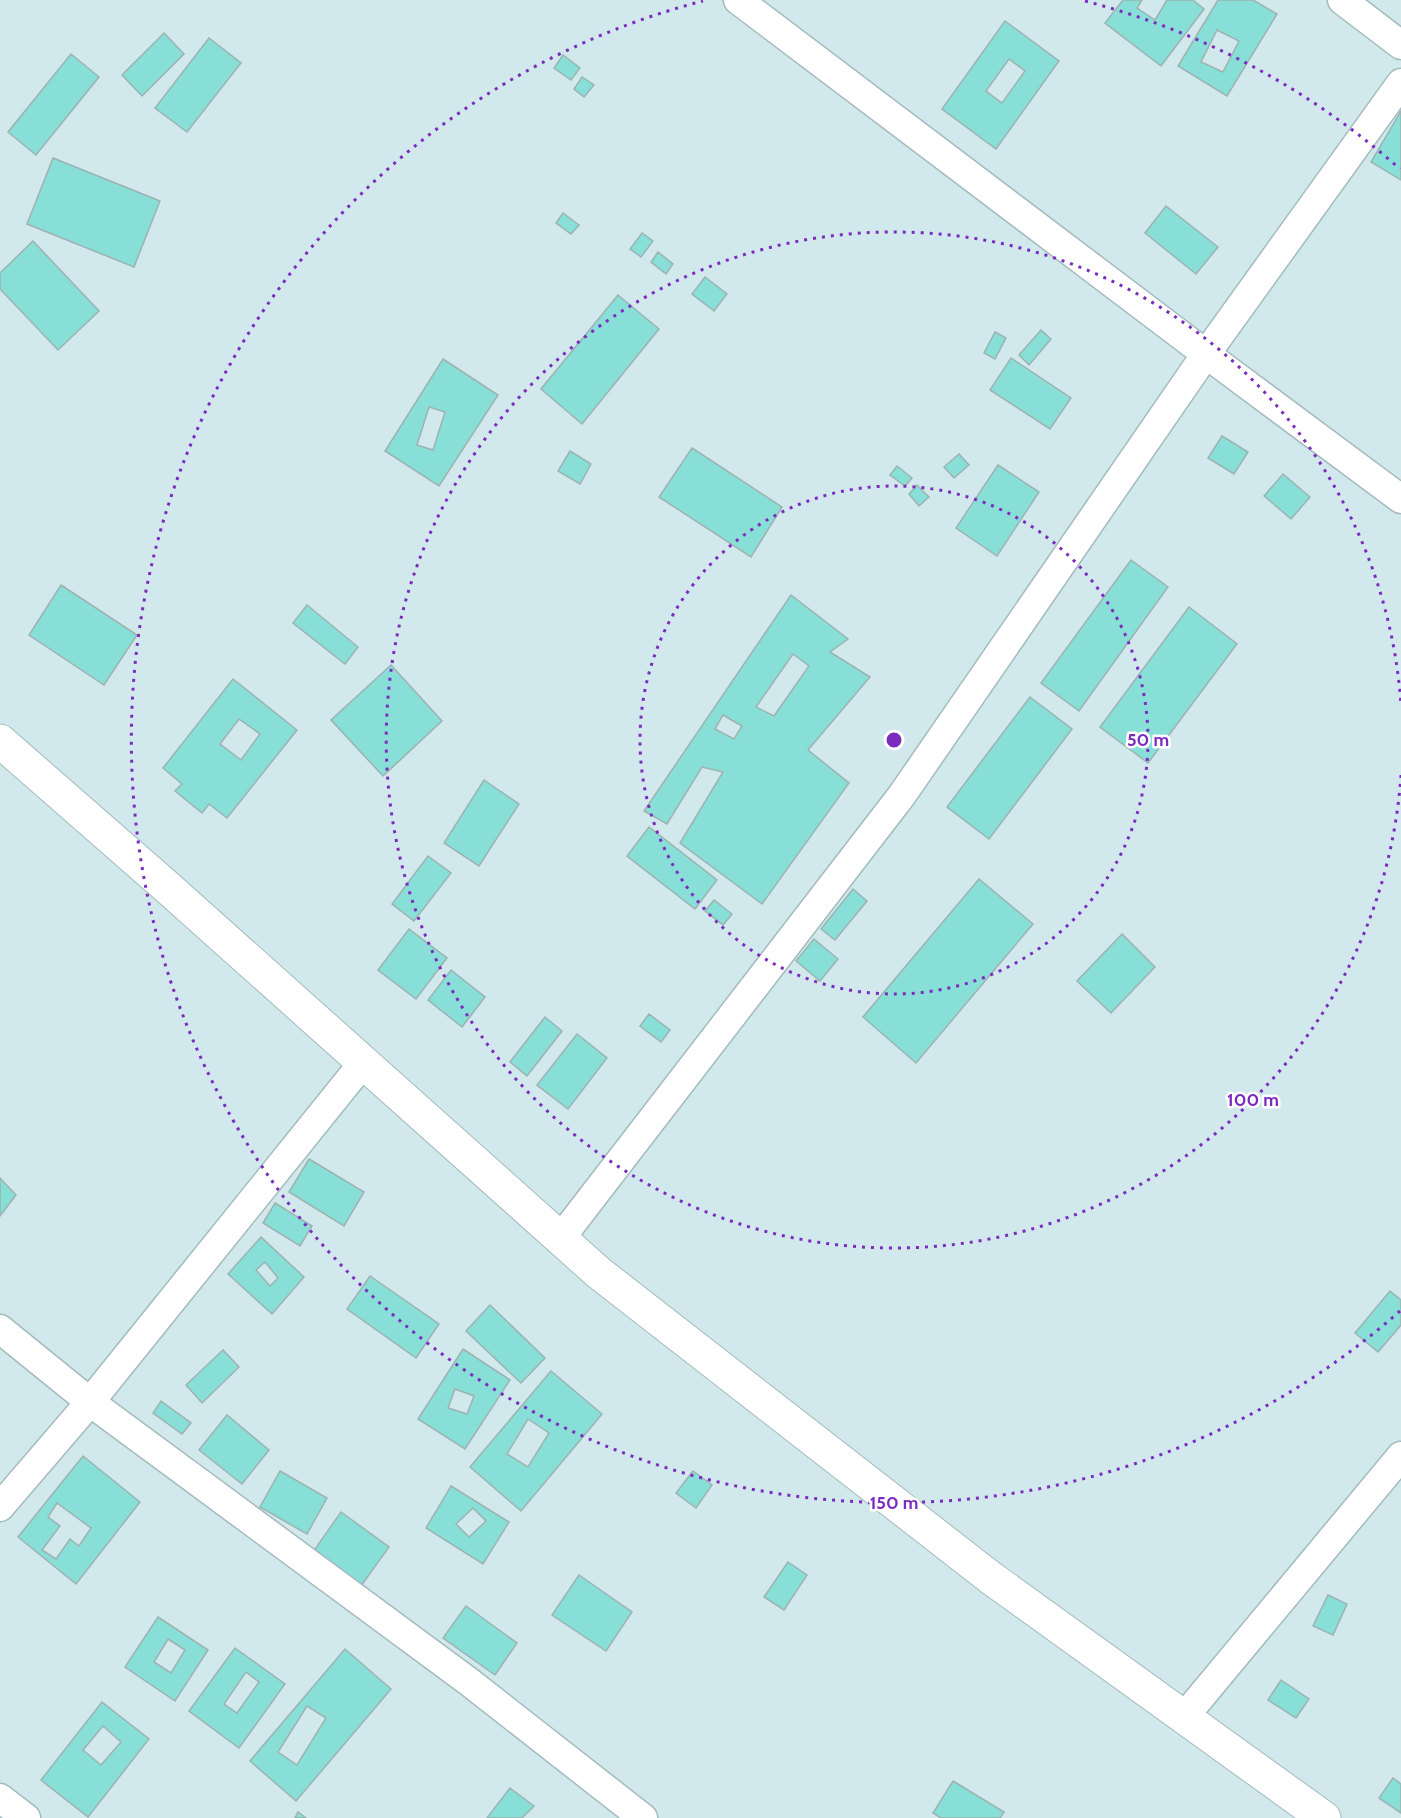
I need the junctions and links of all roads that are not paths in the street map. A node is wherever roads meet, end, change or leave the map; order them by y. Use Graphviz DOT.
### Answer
graph roads {
  1 [pos="738,0"];
  2 [pos="1342,0"];
  3 [pos="1401,45"];
  4 [pos="1401,83"];
  5 [pos="1206,354"];
  6 [pos="1401,499"];
  7 [pos="0,741"];
  8 [pos="363,1063"];
  9 [pos="561,1239"];
  10 [pos="0,1329"];
  11 [pos="90,1402"];
  12 [pos="1401,1456"];
  13 [pos="0,1507"];
  14 [pos="1184,1717"];
  15 [pos="0,1798"];
  16 [pos="26,1818"];
  17 [pos="643,1818"];
  18 [pos="1324,1818"];
  1 -- 5 [label="street"];
  2 -- 3 [label="street"];
  4 -- 5 [label="street"];
  5 -- 6 [label="street"];
  5 -- 9 [label="street"];
  7 -- 8 [label="main road"];
  8 -- 9 [label="main road"];
  8 -- 11 [label="street"];
  9 -- 14 [label="main road"];
  10 -- 11 [label="street"];
  11 -- 13 [label="street"];
  11 -- 17 [label="street"];
  12 -- 14 [label="street"];
  14 -- 18 [label="main road"];
  15 -- 16 [label="street"];
}
